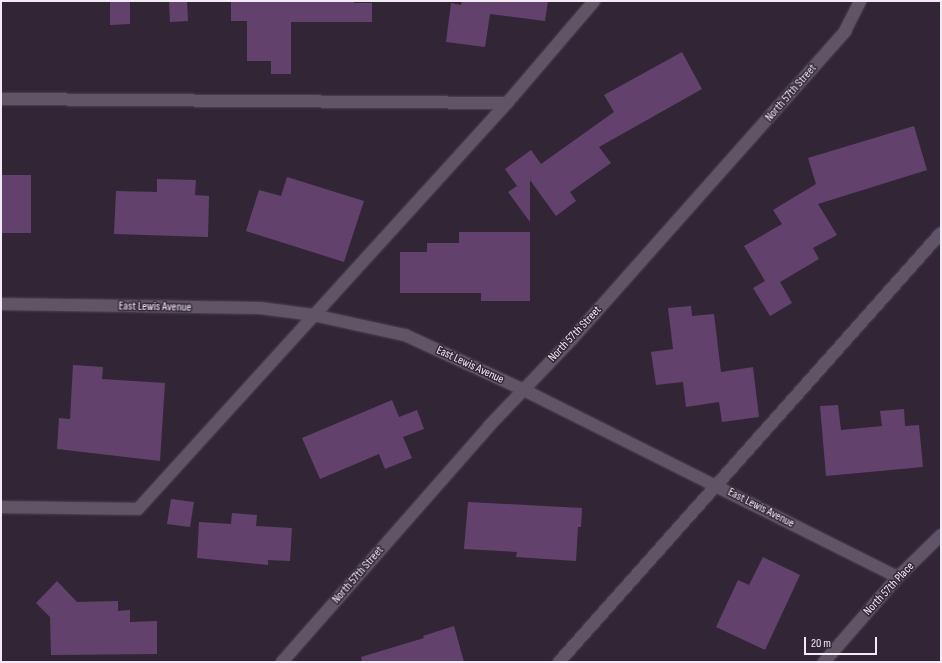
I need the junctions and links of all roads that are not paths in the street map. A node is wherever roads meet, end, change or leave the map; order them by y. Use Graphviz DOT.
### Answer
graph roads {
  1 [pos="594,1"];
  2 [pos="860,1"];
  3 [pos="1,99"];
  4 [pos="507,103"];
  5 [pos="941,232"];
  6 [pos="1,304"];
  7 [pos="313,315"];
  8 [pos="522,389"];
  9 [pos="715,485"];
  10 [pos="1,507"];
  11 [pos="941,535"];
  12 [pos="898,577"];
  13 [pos="282,662"];
  14 [pos="559,662"];
  15 [pos="824,662"];
  1 -- 4 [label="street"];
  2 -- 8 [label="street, North 57th Street"];
  3 -- 4 [label="street"];
  4 -- 7 [label="street"];
  5 -- 9 [label="street"];
  6 -- 7 [label="street, East Lewis Avenue"];
  7 -- 8 [label="street, East Lewis Avenue"];
  7 -- 10 [label="street"];
  8 -- 9 [label="street, East Lewis Avenue"];
  8 -- 13 [label="street, North 57th Street"];
  9 -- 12 [label="street, East Lewis Avenue"];
  9 -- 14 [label="street"];
  11 -- 12 [label="street, North 57th Place"];
  12 -- 15 [label="street, North 57th Place"];
}
